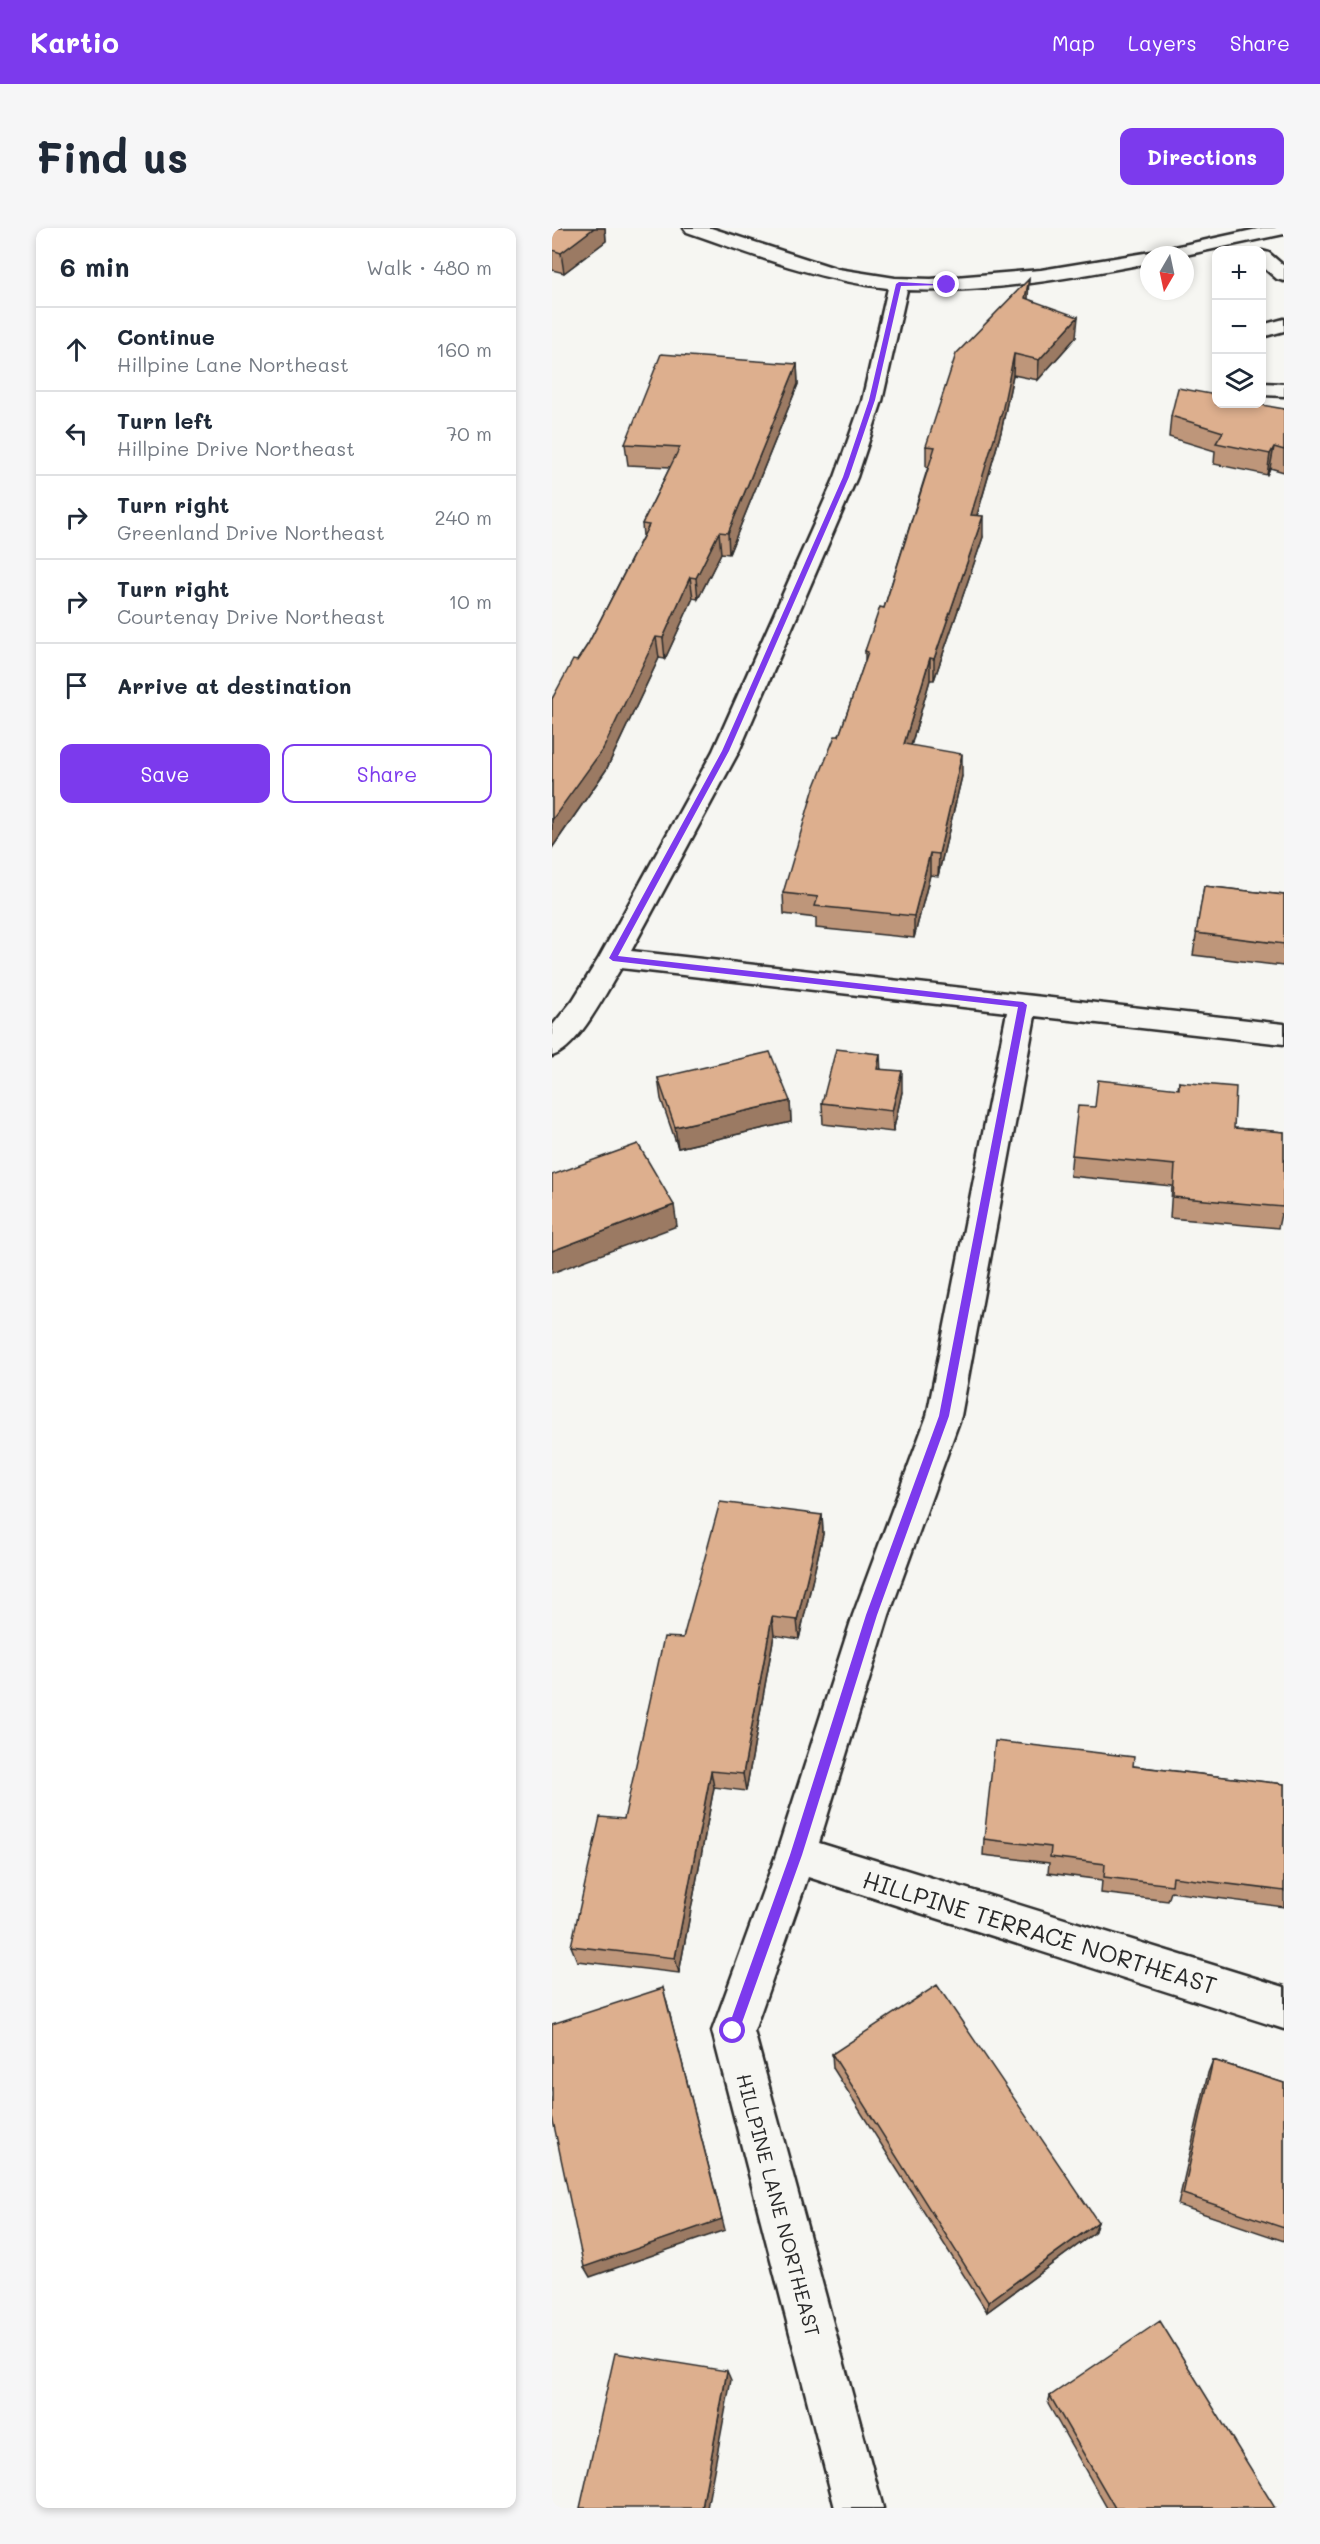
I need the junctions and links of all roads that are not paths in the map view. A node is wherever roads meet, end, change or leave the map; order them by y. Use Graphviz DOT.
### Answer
graph roads {
  1 [pos="693,228"];
  2 [pos="1284,229"];
  3 [pos="1247,245"];
  4 [pos="1194,251"];
  5 [pos="1140,258"];
  6 [pos="1266,259"];
  7 [pos="1284,275"];
  8 [pos="899,284"];
  9 [pos="1284,325"];
  10 [pos="1266,330"];
  11 [pos="1266,388"];
  12 [pos="1284,390"];
  13 [pos="613,958"];
  14 [pos="1023,1005"];
  15 [pos="1284,1034"];
  16 [pos="552,1046"];
  17 [pos="796,1855"];
  18 [pos="1284,2008"];
  19 [pos="860,2508"];
  1 -- 8 [label="street"];
  2 -- 3 [label="street"];
  3 -- 4 [label="street"];
  5 -- 8 [label="street"];
  6 -- 7 [label="street"];
  8 -- 13 [label="street"];
  9 -- 10 [label="street"];
  11 -- 12 [label="street"];
  13 -- 14 [label="street"];
  13 -- 16 [label="street"];
  14 -- 15 [label="street"];
  14 -- 17 [label="street, HILLPINE LANE NORTHEAST"];
  17 -- 18 [label="street, HILLPINE TERRACE NORTHEAST"];
  17 -- 19 [label="street, HILLPINE LANE NORTHEAST"];
}
